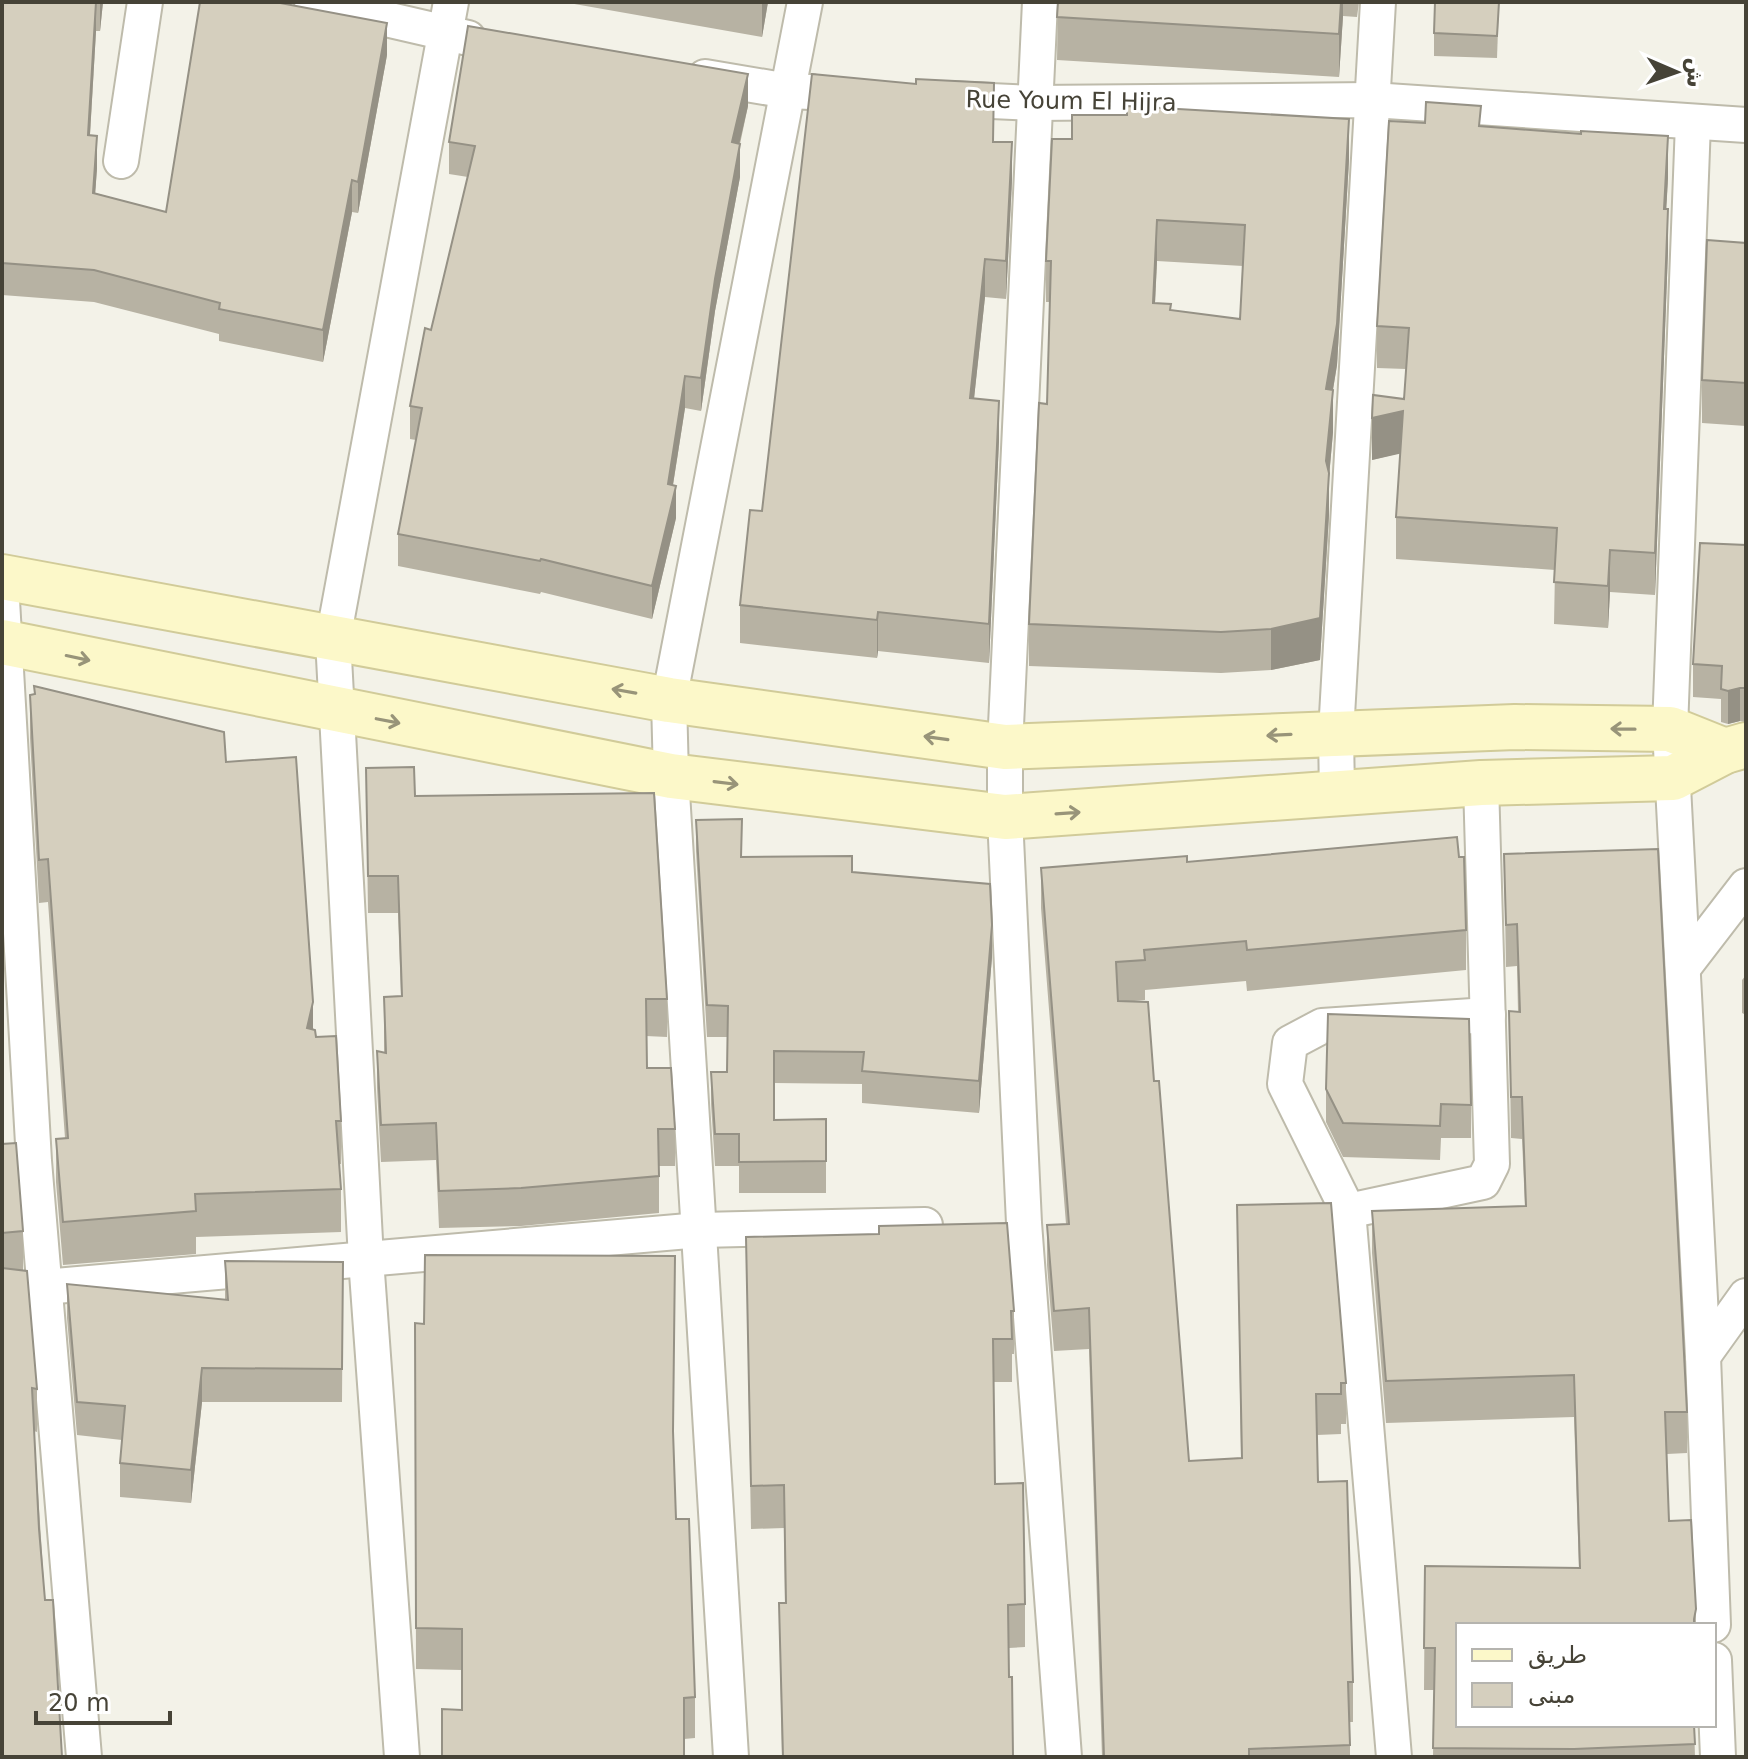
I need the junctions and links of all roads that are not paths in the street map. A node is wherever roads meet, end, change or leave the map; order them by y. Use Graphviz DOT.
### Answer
graph roads {
  1 [pos="145,2"];
  2 [pos="312,2"];
  3 [pos="805,2"];
  4 [pos="1040,2"];
  5 [pos="1378,2"];
  6 [pos="448,18"];
  7 [pos="492,42"];
  8 [pos="679,73"];
  9 [pos="788,91"];
  10 [pos="849,94"];
  11 [pos="911,97"];
  12 [pos="1372,100"];
  13 [pos="1034,103"];
  14 [pos="1693,123"];
  15 [pos="1746,125"];
  16 [pos="121,161"];
  17 [pos="2,577"];
  18 [pos="2,600"];
  19 [pos="333,639"];
  20 [pos="3,642"];
  21 [pos="669,700"];
  22 [pos="335,711"];
  23 [pos="1670,729"];
  24 [pos="1336,733"];
  25 [pos="1005,747"];
  26 [pos="1735,748"];
  27 [pos="671,776"];
  28 [pos="1673,778"];
  29 [pos="1481,783"];
  30 [pos="1337,794"];
  31 [pos="1005,817"];
  32 [pos="1746,886"];
  33 [pos="1683,968"];
  34 [pos="1488,1015"];
  35 [pos="18,1162"];
  36 [pos="1348,1211"];
  37 [pos="994,1224"];
  38 [pos="700,1230"];
  39 [pos="366,1259"];
  40 [pos="44,1287"];
  41 [pos="1746,1296"];
  42 [pos="1703,1356"];
  43 [pos="1713,1623"];
  44 [pos="1716,1708"];
  45 [pos="84,1757"];
  46 [pos="402,1757"];
  47 [pos="731,1757"];
  48 [pos="1064,1757"];
  49 [pos="1394,1757"];
  50 [pos="1718,1757"];
  1 -- 16 [label="street"];
  2 -- 6 [label="street"];
  3 -- 9 [label="street"];
  4 -- 13 [label="street"];
  5 -- 12 [label="street"];
  6 -- 7 [label="street"];
  6 -- 19 [label="street"];
  8 -- 9 [label="street"];
  9 -- 10 [label="street"];
  9 -- 21 [label="street"];
  11 -- 13 [label="street, Rue Youm El Hijra"];
  12 -- 13 [label="street, Rue Youm El Hijra"];
  12 -- 14 [label="street, Rue Youm El Hijra"];
  12 -- 24 [label="street"];
  13 -- 25 [label="street"];
  14 -- 15 [label="street, Rue Youm El Hijra"];
  14 -- 23 [label="street"];
  17 -- 19 [label="street"];
  18 -- 20 [label="street"];
  21 -- 19 [label="street, one-way"];
  19 -- 22 [label="street"];
  20 -- 22 [label="street, one-way"];
  20 -- 35 [label="street"];
  25 -- 21 [label="street, one-way"];
  21 -- 27 [label="street"];
  22 -- 27 [label="street, one-way"];
  22 -- 39 [label="street"];
  23 -- 24 [label="street, one-way"];
  23 -- 26 [label="street"];
  23 -- 28 [label="street"];
  24 -- 25 [label="street, one-way"];
  24 -- 30 [label="street"];
  25 -- 31 [label="street"];
  26 -- 28 [label="street"];
  27 -- 31 [label="street, one-way"];
  27 -- 38 [label="street"];
  28 -- 29 [label="street"];
  28 -- 33 [label="street"];
  29 -- 30 [label="street"];
  29 -- 34 [label="street"];
  31 -- 30 [label="street, one-way"];
  31 -- 37 [label="street"];
  32 -- 33 [label="street"];
  33 -- 42 [label="street"];
  34 -- 36 [label="street"];
  34 -- 36 [label="street"];
  35 -- 40 [label="street"];
  36 -- 49 [label="street"];
  37 -- 38 [label="street"];
  37 -- 48 [label="street"];
  38 -- 39 [label="street"];
  38 -- 47 [label="street"];
  39 -- 40 [label="street"];
  39 -- 46 [label="street"];
  40 -- 45 [label="street"];
  41 -- 42 [label="street"];
  42 -- 43 [label="street"];
  44 -- 50 [label="street"];
}
